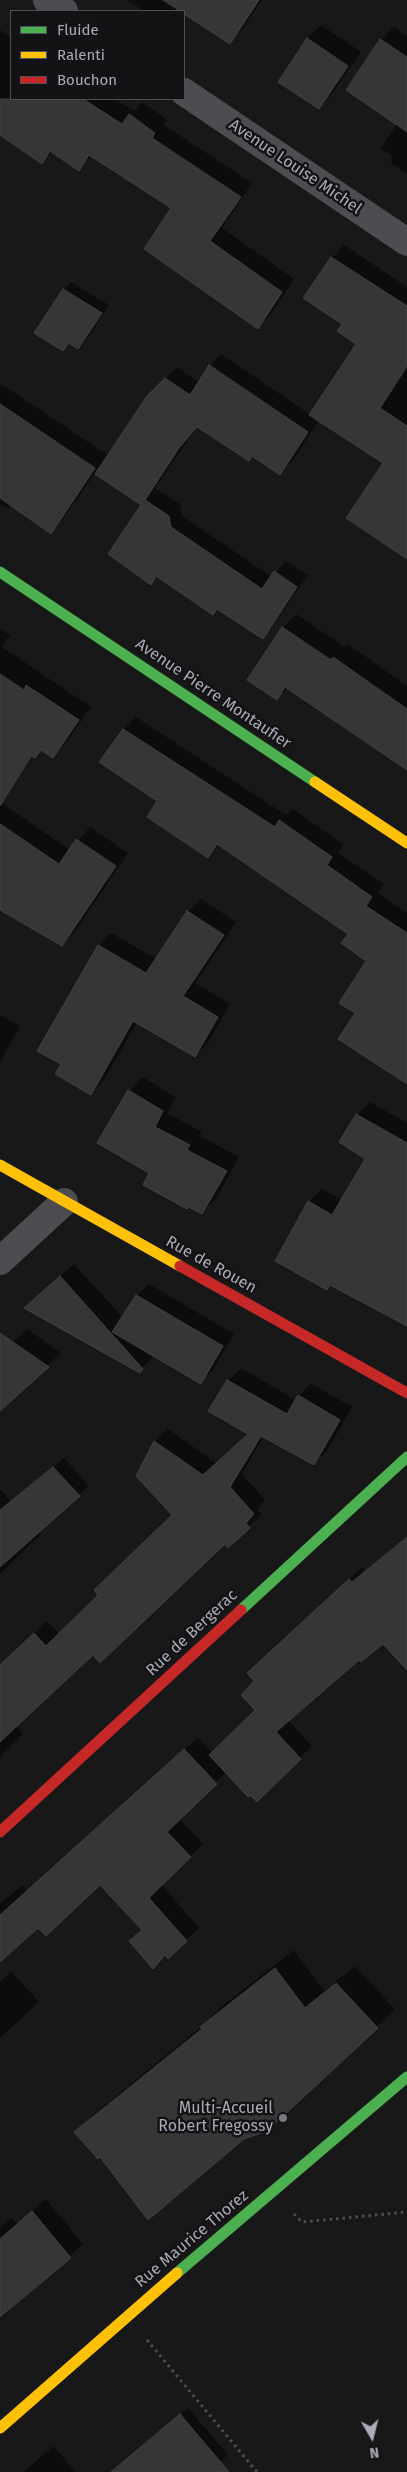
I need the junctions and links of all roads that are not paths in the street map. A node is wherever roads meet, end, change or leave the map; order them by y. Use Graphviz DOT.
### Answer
graph roads {
  1 [pos="47,0"];
  2 [pos="62,10"];
  3 [pos="185,93"];
  4 [pos="407,242"];
  5 [pos="0,572"];
  6 [pos="407,843"];
  7 [pos="0,1165"];
  8 [pos="64,1202"];
  9 [pos="0,1261"];
  10 [pos="407,1393"];
  11 [pos="407,1457"];
  12 [pos="0,1832"];
  13 [pos="407,2077"];
  14 [pos="0,2428"];
  1 -- 2 [label="street"];
  3 -- 4 [label="street, Avenue Louise Michel"];
  5 -- 6 [label="street, Avenue Pierre Montaufier"];
  7 -- 8 [label="street, Rue de Rouen"];
  8 -- 9 [label="street"];
  8 -- 10 [label="street, Rue de Rouen"];
  11 -- 12 [label="street, Rue de Bergerac"];
  13 -- 14 [label="street, Rue Maurice Thorez"];
}
